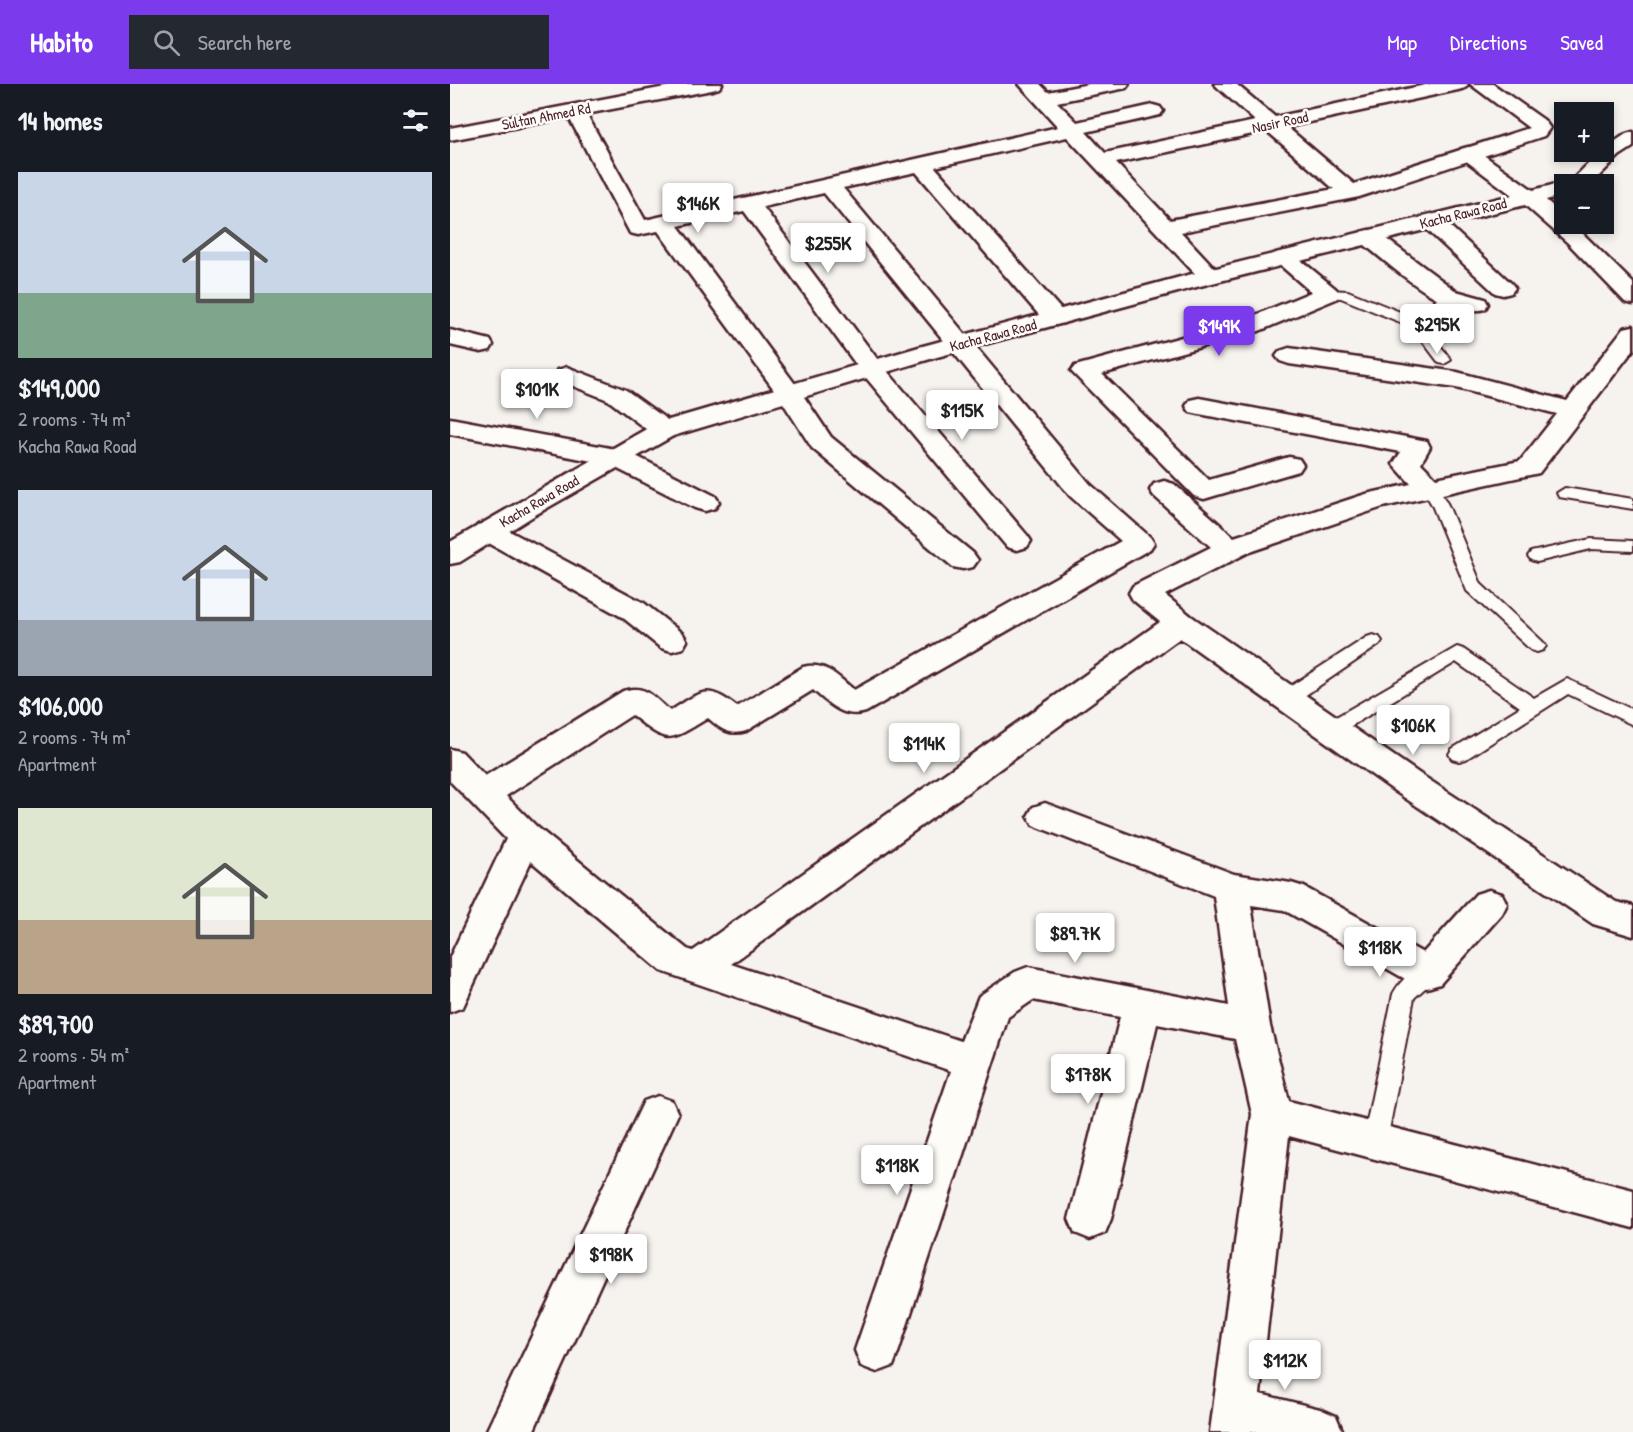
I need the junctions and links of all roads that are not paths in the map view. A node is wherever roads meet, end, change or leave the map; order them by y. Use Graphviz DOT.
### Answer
graph roads {
  1 [pos="712,84"];
  2 [pos="1119,84"];
  3 [pos="1224,84"];
  4 [pos="1458,84"];
  5 [pos="1480,84"];
  6 [pos="1036,91"];
  7 [pos="575,110"];
  8 [pos="1153,111"];
  9 [pos="1271,124"];
  10 [pos="1072,129"];
  11 [pos="450,134"];
  12 [pos="1633,138"];
  13 [pos="1468,153"];
  14 [pos="1101,160"];
  15 [pos="921,164"];
  16 [pos="1589,174"];
  17 [pos="829,185"];
  18 [pos="1554,191"];
  19 [pos="1351,192"];
  20 [pos="1529,197"];
  21 [pos="749,203"];
  22 [pos="1431,221"];
  23 [pos="664,223"];
  24 [pos="1164,228"];
  25 [pos="1369,237"];
  26 [pos="1284,258"];
  27 [pos="1210,276"];
  28 [pos="1503,288"];
  29 [pos="1328,294"];
  30 [pos="1448,296"];
  31 [pos="1633,297"];
  32 [pos="1476,304"];
  33 [pos="1055,318"];
  34 [pos="1417,324"];
  35 [pos="1633,333"];
  36 [pos="450,337"];
  37 [pos="960,344"];
  38 [pos="480,345"];
  39 [pos="1289,356"];
  40 [pos="1444,360"];
  41 [pos="872,369"];
  42 [pos="567,375"];
  43 [pos="789,393"];
  44 [pos="1199,406"];
  45 [pos="1573,410"];
  46 [pos="450,426"];
  47 [pos="664,430"];
  48 [pos="616,458"];
  49 [pos="1289,465"];
  50 [pos="1430,488"];
  51 [pos="1164,490"];
  52 [pos="1565,493"];
  53 [pos="705,502"];
  54 [pos="1633,504"];
  55 [pos="488,531"];
  56 [pos="1017,541"];
  57 [pos="1633,546"];
  58 [pos="1230,549"];
  59 [pos="450,555"];
  60 [pos="1537,556"];
  61 [pos="963,560"];
  62 [pos="1180,623"];
  63 [pos="672,641"];
  64 [pos="1373,641"];
  65 [pos="1537,646"];
  66 [pos="1287,698"];
  67 [pos="1533,707"];
  68 [pos="1633,718"];
  69 [pos="1331,729"];
  70 [pos="1459,754"];
  71 [pos="450,761"];
  72 [pos="482,794"];
  73 [pos="1046,816"];
  74 [pos="525,836"];
  75 [pos="1232,888"];
  76 [pos="1489,904"];
  77 [pos="1633,921"];
  78 [pos="698,968"];
  79 [pos="1427,973"];
  80 [pos="450,996"];
  81 [pos="1142,1005"];
  82 [pos="1251,1026"];
  83 [pos="973,1062"];
  84 [pos="658,1114"];
  85 [pos="1272,1114"];
  86 [pos="1375,1142"];
  87 [pos="1633,1209"];
  88 [pos="1090,1219"];
  89 [pos="877,1350"];
  90 [pos="1234,1422"];
  91 [pos="509,1432"];
  92 [pos="1320,1432"];
  1 -- 7 [label="street, Sultan Ahmed Rd"];
  2 -- 6 [label="street"];
  3 -- 9 [label="street"];
  4 -- 9 [label="street, Nasir Road"];
  5 -- 13 [label="street"];
  6 -- 10 [label="street"];
  7 -- 11 [label="street, Sultan Ahmed Rd"];
  7 -- 23 [label="street"];
  8 -- 10 [label="street"];
  9 -- 14 [label="street, Nasir Road"];
  9 -- 19 [label="street"];
  10 -- 14 [label="street"];
  10 -- 15 [label="street"];
  12 -- 16 [label="street"];
  13 -- 19 [label="street"];
  13 -- 20 [label="street"];
  14 -- 24 [label="street"];
  15 -- 17 [label="street"];
  15 -- 33 [label="street"];
  17 -- 21 [label="street"];
  17 -- 37 [label="street"];
  18 -- 20 [label="street, Kacha Rawa Road"];
  19 -- 24 [label="street"];
  20 -- 22 [label="street, Kacha Rawa Road"];
  20 -- 31 [label="street"];
  21 -- 23 [label="street"];
  21 -- 41 [label="street"];
  22 -- 25 [label="street, Kacha Rawa Road"];
  22 -- 28 [label="street"];
  23 -- 43 [label="street"];
  24 -- 27 [label="street"];
  25 -- 26 [label="street, Kacha Rawa Road"];
  25 -- 30 [label="street"];
  26 -- 27 [label="street, Kacha Rawa Road"];
  26 -- 29 [label="street"];
  27 -- 33 [label="street, Kacha Rawa Road"];
  29 -- 34 [label="lane"];
  29 -- 49 [label="street"];
  30 -- 32 [label="street"];
  30 -- 34 [label="lane"];
  33 -- 37 [label="street, Kacha Rawa Road"];
  34 -- 40 [label="lane"];
  35 -- 45 [label="street"];
  36 -- 38 [label="street"];
  37 -- 41 [label="street, Kacha Rawa Road"];
  37 -- 72 [label="street"];
  39 -- 45 [label="street"];
  41 -- 43 [label="street, Kacha Rawa Road"];
  41 -- 56 [label="street"];
  42 -- 47 [label="street"];
  43 -- 47 [label="street, Kacha Rawa Road"];
  43 -- 61 [label="street"];
  44 -- 50 [label="street"];
  45 -- 50 [label="street"];
  46 -- 48 [label="street"];
  47 -- 48 [label="street, Kacha Rawa Road"];
  48 -- 53 [label="street"];
  48 -- 55 [label="street, Kacha Rawa Road"];
  50 -- 58 [label="street"];
  50 -- 65 [label="lane"];
  51 -- 58 [label="street"];
  52 -- 54 [label="lane"];
  55 -- 59 [label="street, Kacha Rawa Road"];
  55 -- 63 [label="street"];
  57 -- 60 [label="lane"];
  58 -- 62 [label="street"];
  62 -- 66 [label="street"];
  62 -- 78 [label="street"];
  64 -- 66 [label="lane"];
  66 -- 69 [label="street"];
  67 -- 68 [label="lane"];
  67 -- 69 [label="lane"];
  67 -- 70 [label="lane"];
  69 -- 77 [label="street"];
  71 -- 72 [label="street"];
  72 -- 74 [label="street"];
  73 -- 75 [label="street"];
  74 -- 78 [label="street"];
  74 -- 80 [label="street"];
  75 -- 79 [label="street"];
  75 -- 82 [label="street"];
  76 -- 79 [label="street"];
  78 -- 83 [label="street"];
  79 -- 86 [label="lane"];
  81 -- 82 [label="street"];
  81 -- 83 [label="street"];
  81 -- 88 [label="street"];
  82 -- 85 [label="street"];
  83 -- 89 [label="street"];
  84 -- 91 [label="street"];
  85 -- 86 [label="street"];
  85 -- 90 [label="street"];
  86 -- 87 [label="street"];
  90 -- 92 [label="street"];
}
